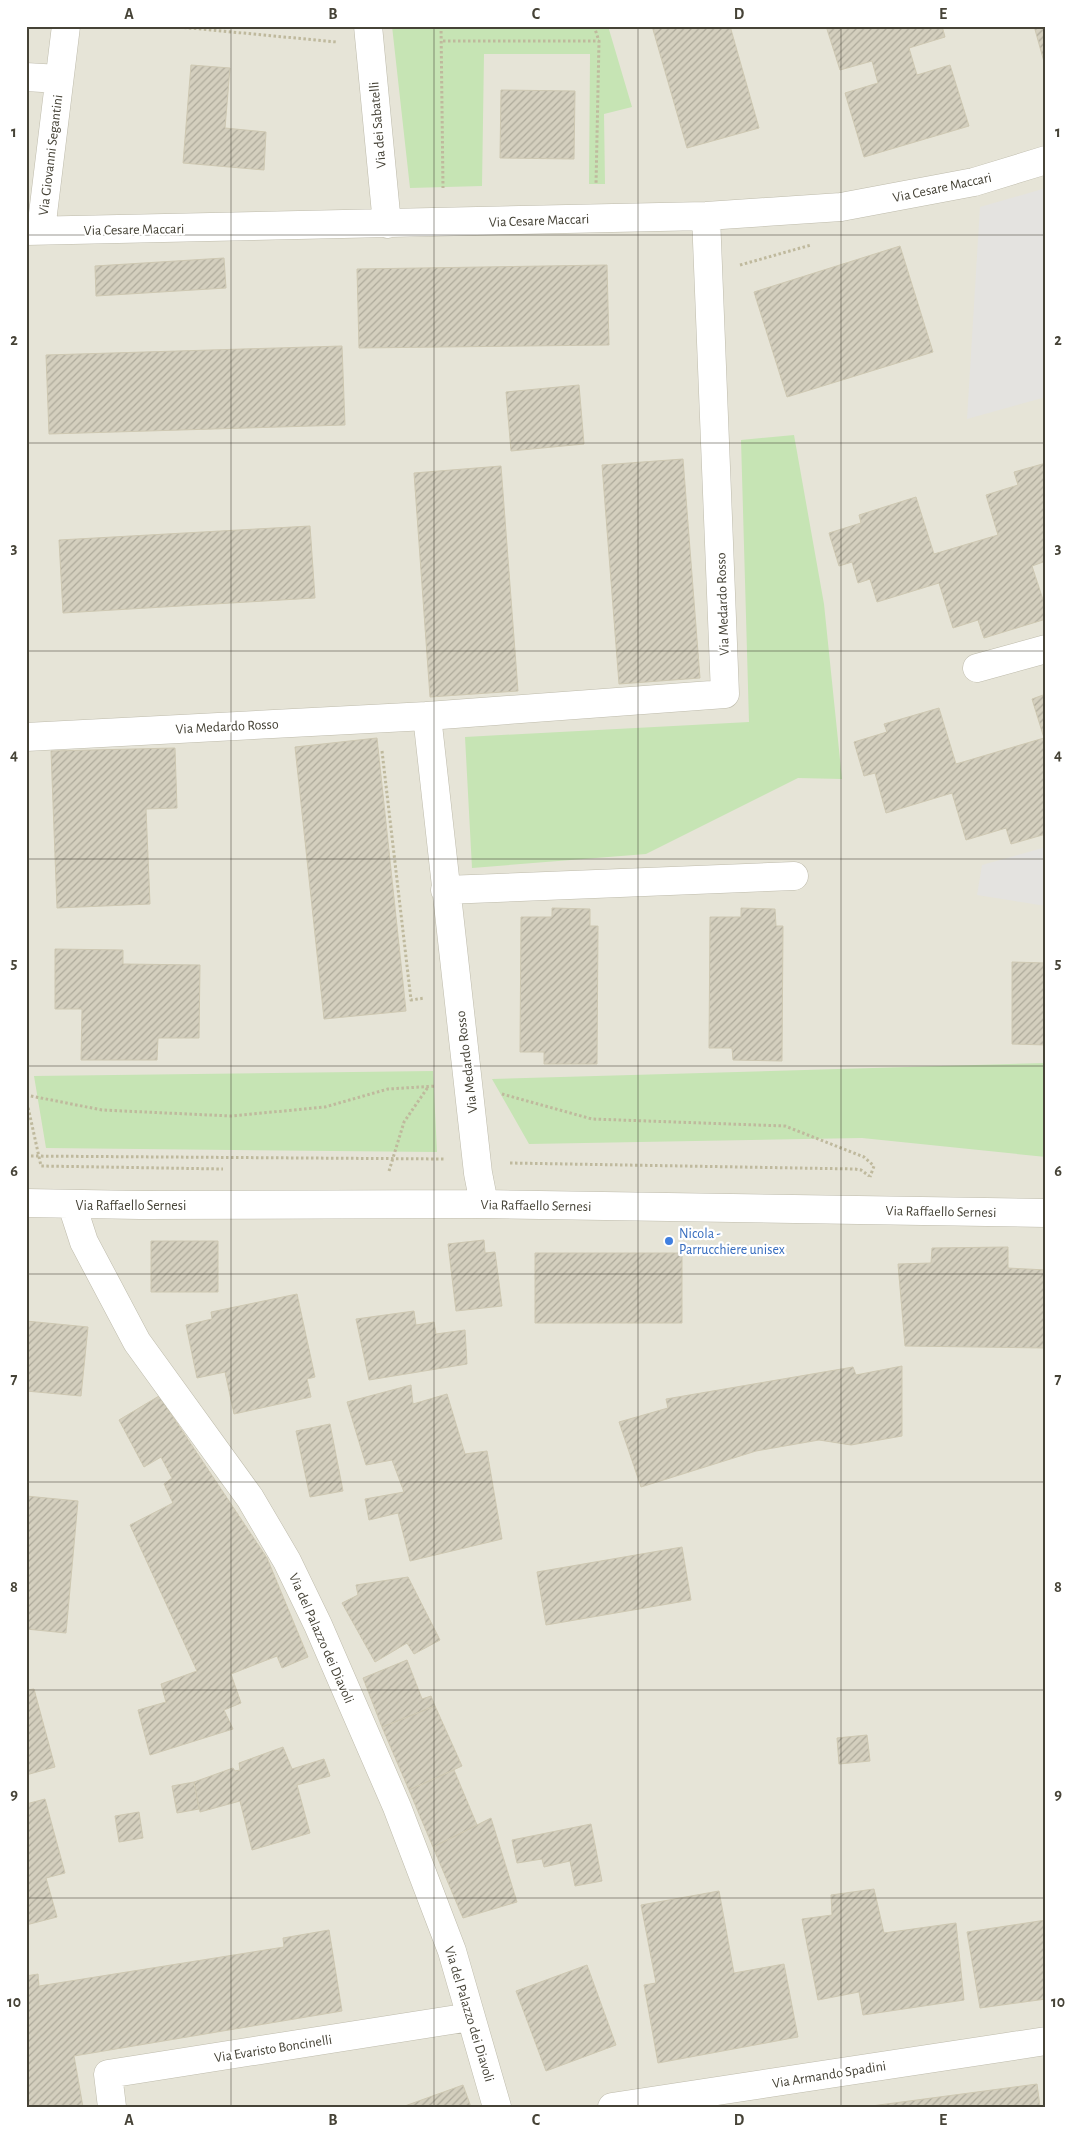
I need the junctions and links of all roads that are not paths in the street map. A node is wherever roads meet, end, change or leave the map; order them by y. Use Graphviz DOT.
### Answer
graph roads {
  1 [pos="66,26"];
  2 [pos="368,26"];
  3 [pos="26,77"];
  4 [pos="59,79"];
  5 [pos="1046,160"];
  6 [pos="706,216"];
  7 [pos="386,224"];
  8 [pos="34,231"];
  9 [pos="1046,648"];
  10 [pos="977,668"];
  11 [pos="427,716"];
  12 [pos="26,737"];
  13 [pos="794,876"];
  14 [pos="445,890"];
  15 [pos="26,1203"];
  16 [pos="484,1204"];
  17 [pos="72,1205"];
  18 [pos="1046,1212"];
  19 [pos="470,2017"];
  20 [pos="1046,2042"];
  21 [pos="112,2107"];
  22 [pos="497,2107"];
  23 [pos="612,2107"];
  1 -- 4 [label="street, Via Giovanni Segantini"];
  2 -- 7 [label="street, Via dei Sabatelli"];
  3 -- 4 [label="street, Via Giovanni Segantini"];
  4 -- 8 [label="street, Via Giovanni Segantini"];
  5 -- 6 [label="street, Via Cesare Maccari"];
  6 -- 7 [label="street, Via Cesare Maccari"];
  6 -- 11 [label="street, Via Medardo Rosso"];
  7 -- 8 [label="street, Via Cesare Maccari"];
  9 -- 10 [label="street"];
  11 -- 12 [label="street, Via Medardo Rosso"];
  11 -- 14 [label="street, Via Medardo Rosso"];
  13 -- 14 [label="street"];
  14 -- 16 [label="street, Via Medardo Rosso"];
  15 -- 17 [label="street, Via Raffaello Sernesi"];
  16 -- 17 [label="street, Via Raffaello Sernesi"];
  16 -- 18 [label="street, Via Raffaello Sernesi"];
  17 -- 19 [label="street, Via del Palazzo dei Diavoli"];
  19 -- 21 [label="street, Via Evaristo Boncinelli"];
  19 -- 22 [label="street, Via del Palazzo dei Diavoli"];
  20 -- 23 [label="street, Via Armando Spadini"];
}
